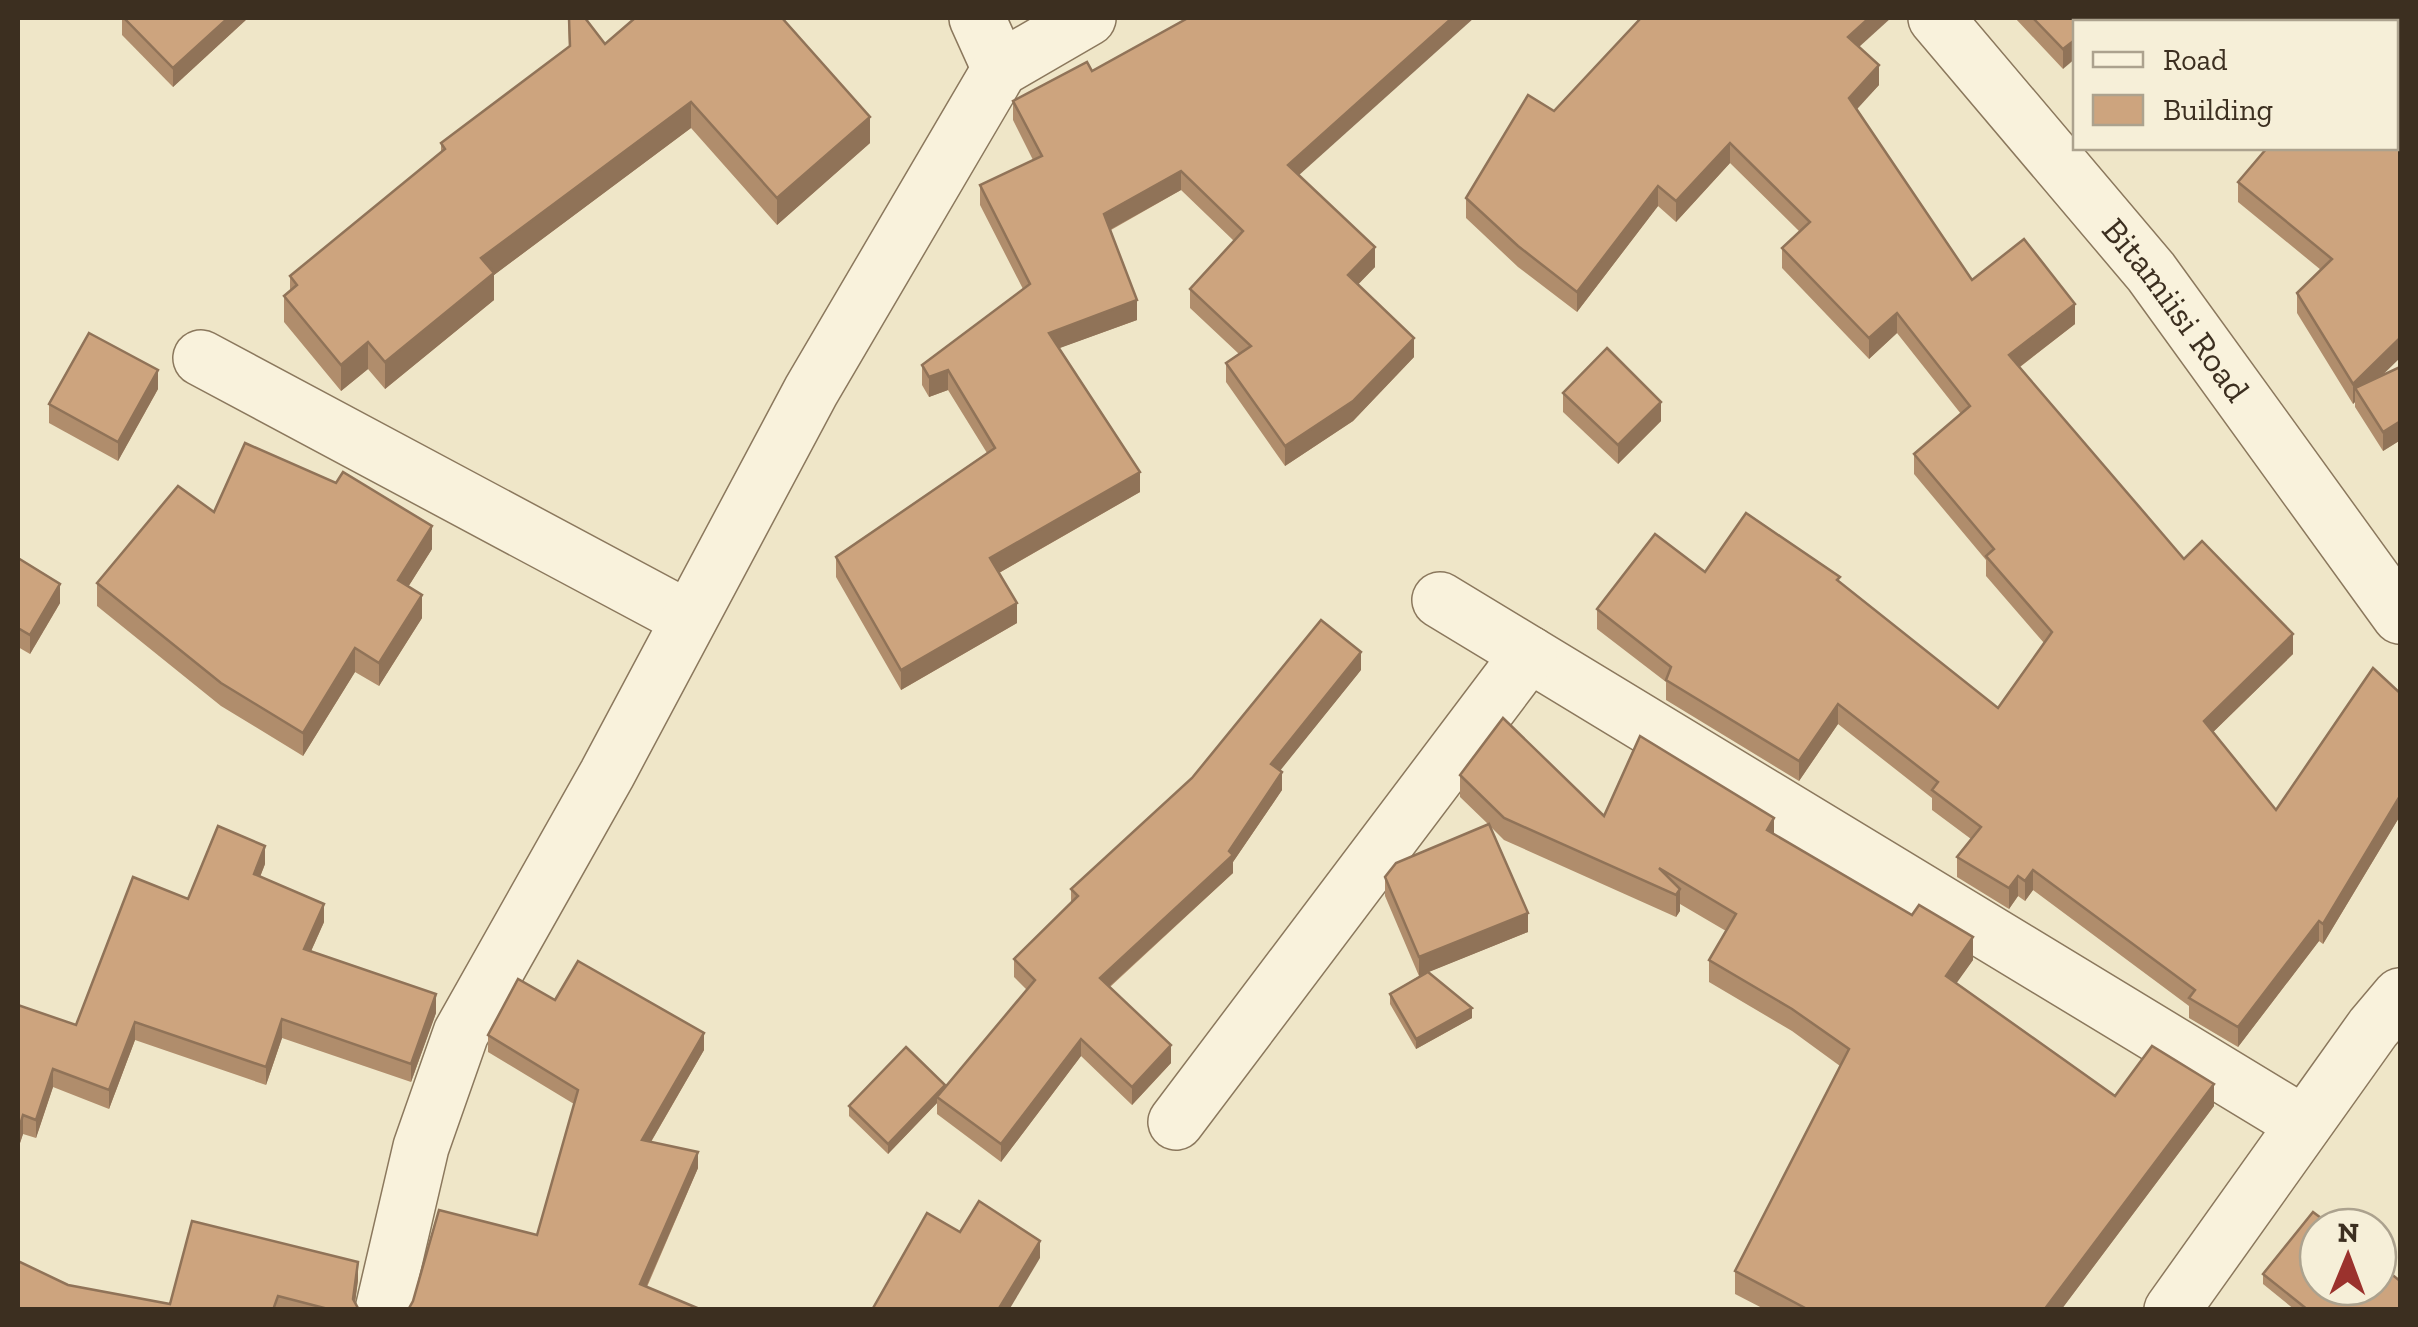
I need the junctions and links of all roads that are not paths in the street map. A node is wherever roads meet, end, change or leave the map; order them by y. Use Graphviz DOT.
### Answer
graph roads {
  1 [pos="977,18"];
  2 [pos="1088,18"];
  3 [pos="1936,18"];
  4 [pos="1000,69"];
  5 [pos="202,358"];
  6 [pos="1440,600"];
  7 [pos="2400,616"];
  8 [pos="688,620"];
  9 [pos="1529,654"];
  10 [pos="2391,1017"];
  11 [pos="1176,1122"];
  12 [pos="2304,1124"];
  13 [pos="2177,1307"];
  14 [pos="383,1310"];
  1 -- 4 [label="street"];
  2 -- 4 [label="street"];
  3 -- 7 [label="street, Bitamiisi Road"];
  4 -- 8 [label="street"];
  5 -- 8 [label="street"];
  6 -- 9 [label="street"];
  8 -- 14 [label="street"];
  9 -- 11 [label="street"];
  9 -- 12 [label="street"];
  10 -- 12 [label="street"];
  12 -- 13 [label="street"];
}
